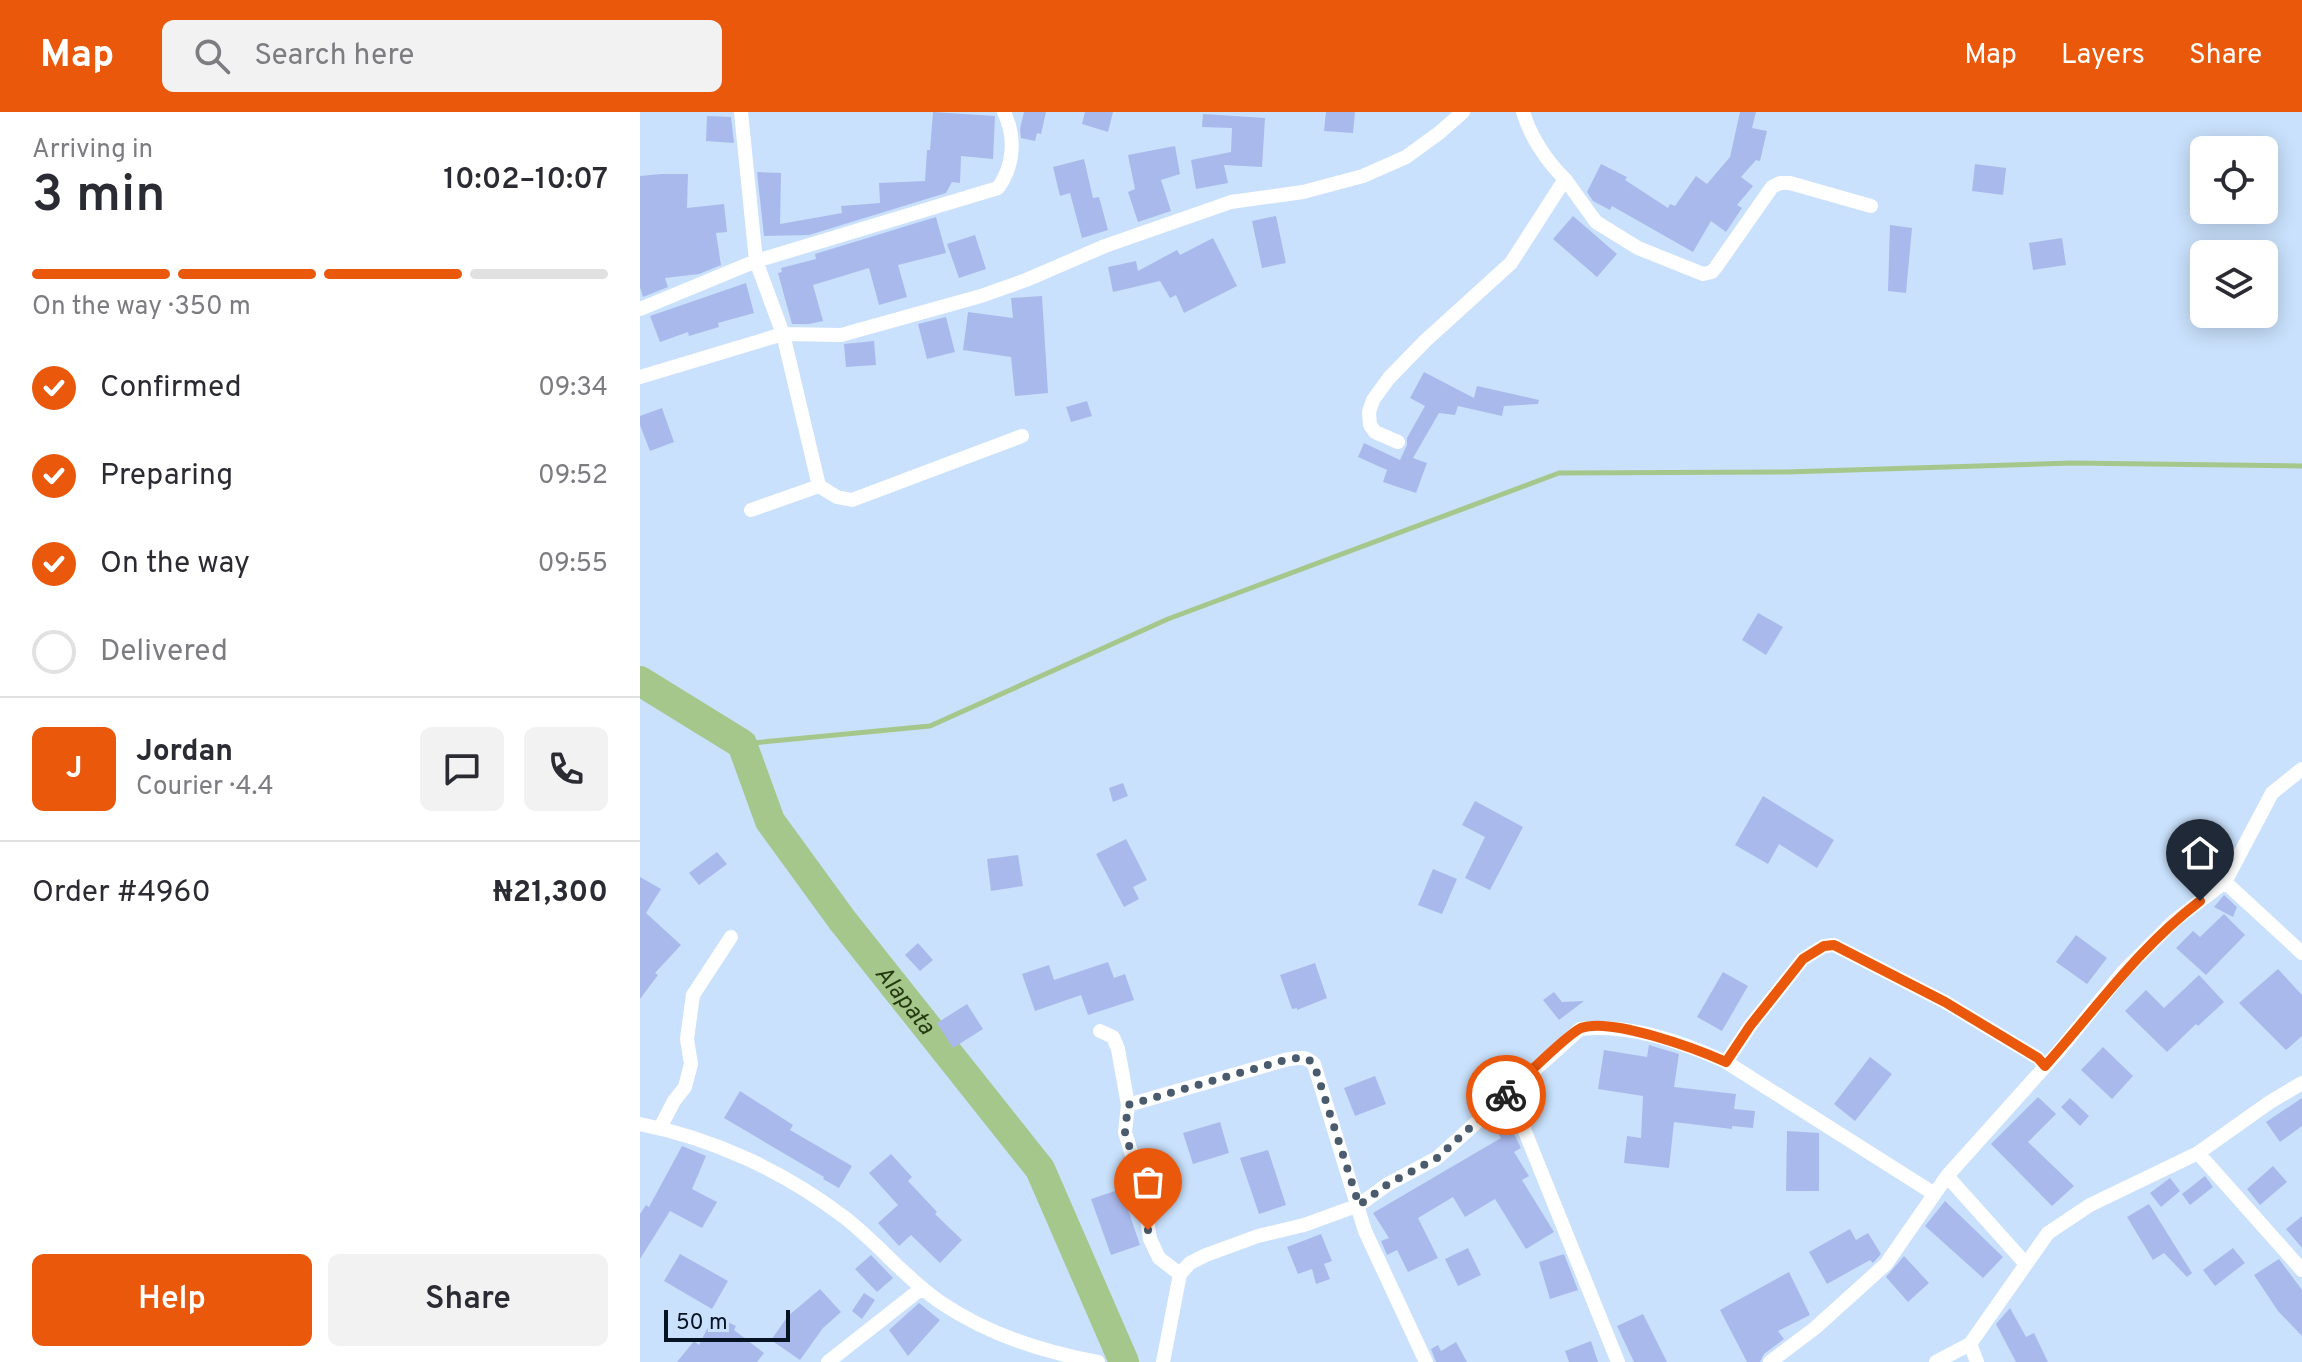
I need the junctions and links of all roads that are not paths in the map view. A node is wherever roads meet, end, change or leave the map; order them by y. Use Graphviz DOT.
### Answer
graph roads {
  1 [pos="741,112"];
  2 [pos="1004,112"];
  3 [pos="1463,112"];
  4 [pos="1523,112"];
  5 [pos="1565,179"];
  6 [pos="1871,206"];
  7 [pos="756,261"];
  8 [pos="640,309"];
  9 [pos="783,334"];
  10 [pos="640,377"];
  11 [pos="1022,436"];
  12 [pos="1398,442"];
  13 [pos="819,486"];
  14 [pos="751,510"];
  15 [pos="2302,769"];
  16 [pos="2225,882"];
  17 [pos="731,937"];
  18 [pos="2302,953"];
  19 [pos="1100,1031"];
  20 [pos="1726,1062"];
  21 [pos="2045,1066"];
  22 [pos="2302,1083"];
  23 [pos="1509,1092"];
  24 [pos="1128,1105"];
  25 [pos="640,1124"];
  26 [pos="660,1128"];
  27 [pos="2198,1153"];
  28 [pos="1947,1176"];
  29 [pos="1933,1193"];
  30 [pos="1359,1205"];
  31 [pos="2025,1263"];
  32 [pos="2302,1270"];
  33 [pos="1180,1274"];
  34 [pos="922,1288"];
  35 [pos="1970,1344"];
  36 [pos="828,1362"];
  37 [pos="1098,1362"];
  38 [pos="1163,1362"];
  39 [pos="1426,1362"];
  40 [pos="1618,1362"];
  41 [pos="1770,1362"];
  42 [pos="1936,1362"];
  43 [pos="1977,1362"];
  1 -- 7 [label="street"];
  2 -- 7 [label="street"];
  3 -- 9 [label="street"];
  4 -- 5 [label="street"];
  5 -- 6 [label="street"];
  5 -- 12 [label="street"];
  7 -- 8 [label="street"];
  7 -- 9 [label="street"];
  9 -- 10 [label="street"];
  9 -- 13 [label="street"];
  11 -- 13 [label="street"];
  13 -- 14 [label="street"];
  15 -- 16 [label="street"];
  16 -- 18 [label="street"];
  16 -- 21 [label="street"];
  17 -- 26 [label="street"];
  19 -- 24 [label="street"];
  20 -- 21 [label="street"];
  20 -- 23 [label="street"];
  20 -- 29 [label="street"];
  21 -- 28 [label="street"];
  22 -- 27 [label="street"];
  23 -- 30 [label="street"];
  23 -- 40 [label="street"];
  24 -- 30 [label="street"];
  24 -- 33 [label="street"];
  25 -- 26 [label="street"];
  26 -- 34 [label="street"];
  27 -- 31 [label="street"];
  27 -- 32 [label="street"];
  28 -- 29 [label="street"];
  28 -- 31 [label="street"];
  29 -- 41 [label="street"];
  30 -- 33 [label="street"];
  30 -- 39 [label="street"];
  31 -- 35 [label="street"];
  33 -- 38 [label="street"];
  34 -- 36 [label="street"];
  34 -- 37 [label="street"];
  35 -- 42 [label="street"];
  35 -- 43 [label="street"];
}
